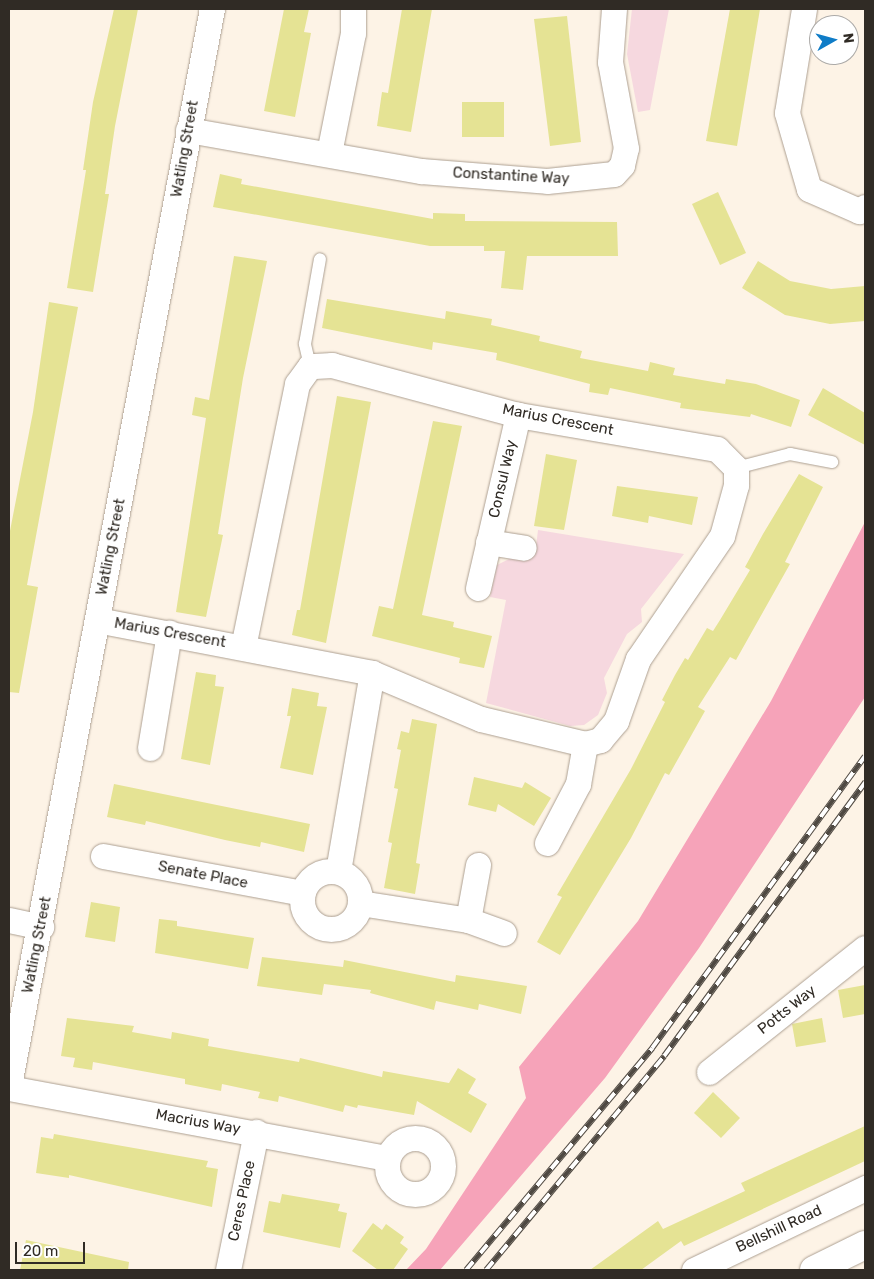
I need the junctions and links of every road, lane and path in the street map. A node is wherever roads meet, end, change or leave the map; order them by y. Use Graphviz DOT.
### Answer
graph roads {
  1 [pos="212,9"];
  2 [pos="354,9"];
  3 [pos="614,9"];
  4 [pos="804,9"];
  5 [pos="188,130"];
  6 [pos="329,153"];
  7 [pos="865,208"];
  8 [pos="320,259"];
  9 [pos="310,366"];
  10 [pos="518,415"];
  11 [pos="832,462"];
  12 [pos="736,468"];
  13 [pos="488,542"];
  14 [pos="524,548"];
  15 [pos="478,588"];
  16 [pos="97,620"];
  17 [pos="169,634"];
  18 [pos="244,646"];
  19 [pos="372,673"];
  20 [pos="585,744"];
  21 [pos="150,748"];
  22 [pos="546,843"];
  23 [pos="103,856"];
  24 [pos="478,865"];
  25 [pos="338,871"];
  26 [pos="303,893"];
  27 [pos="360,903"];
  28 [pos="9,920"];
  29 [pos="468,920"];
  30 [pos="41,927"];
  31 [pos="504,932"];
  32 [pos="865,948"];
  33 [pos="709,1072"];
  34 [pos="9,1086"];
  35 [pos="256,1132"];
  36 [pos="388,1158"];
  37 [pos="865,1188"];
  38 [pos="865,1245"];
  39 [pos="228,1270"];
  40 [pos="694,1270"];
  41 [pos="814,1270"];
  1 -- 5 [label="street, Watling Street"];
  2 -- 6 [label="street"];
  3 -- 6 [label="street, Constantine Way"];
  4 -- 7 [label="street"];
  5 -- 6 [label="street, Constantine Way"];
  5 -- 16 [label="street, Watling Street"];
  8 -- 9 [label="lane"];
  9 -- 10 [label="street, Marius Crescent"];
  9 -- 18 [label="street, Marius Crescent"];
  10 -- 12 [label="street, Marius Crescent"];
  10 -- 13 [label="street, Consul Way"];
  11 -- 12 [label="lane"];
  12 -- 20 [label="street"];
  13 -- 14 [label="street"];
  13 -- 15 [label="street, Consul Way"];
  16 -- 17 [label="street, Marius Crescent"];
  16 -- 30 [label="street, Watling Street"];
  17 -- 18 [label="street, Marius Crescent"];
  17 -- 21 [label="street"];
  18 -- 19 [label="street, Marius Crescent"];
  19 -- 20 [label="street, Marius Crescent"];
  19 -- 25 [label="street"];
  20 -- 22 [label="street"];
  23 -- 26 [label="street, Senate Place"];
  24 -- 29 [label="street"];
  25 -- 26 [label="street"];
  25 -- 27 [label="street"];
  26 -- 27 [label="street"];
  27 -- 29 [label="street"];
  28 -- 30 [label="street"];
  29 -- 31 [label="street"];
  30 -- 34 [label="street, Watling Street"];
  32 -- 33 [label="street, Potts Way"];
  34 -- 35 [label="street, Macrius Way"];
  35 -- 36 [label="street, Macrius Way"];
  35 -- 39 [label="street, Ceres Place"];
  37 -- 40 [label="street, Bellshill Road"];
  38 -- 41 [label="main road"];
}
